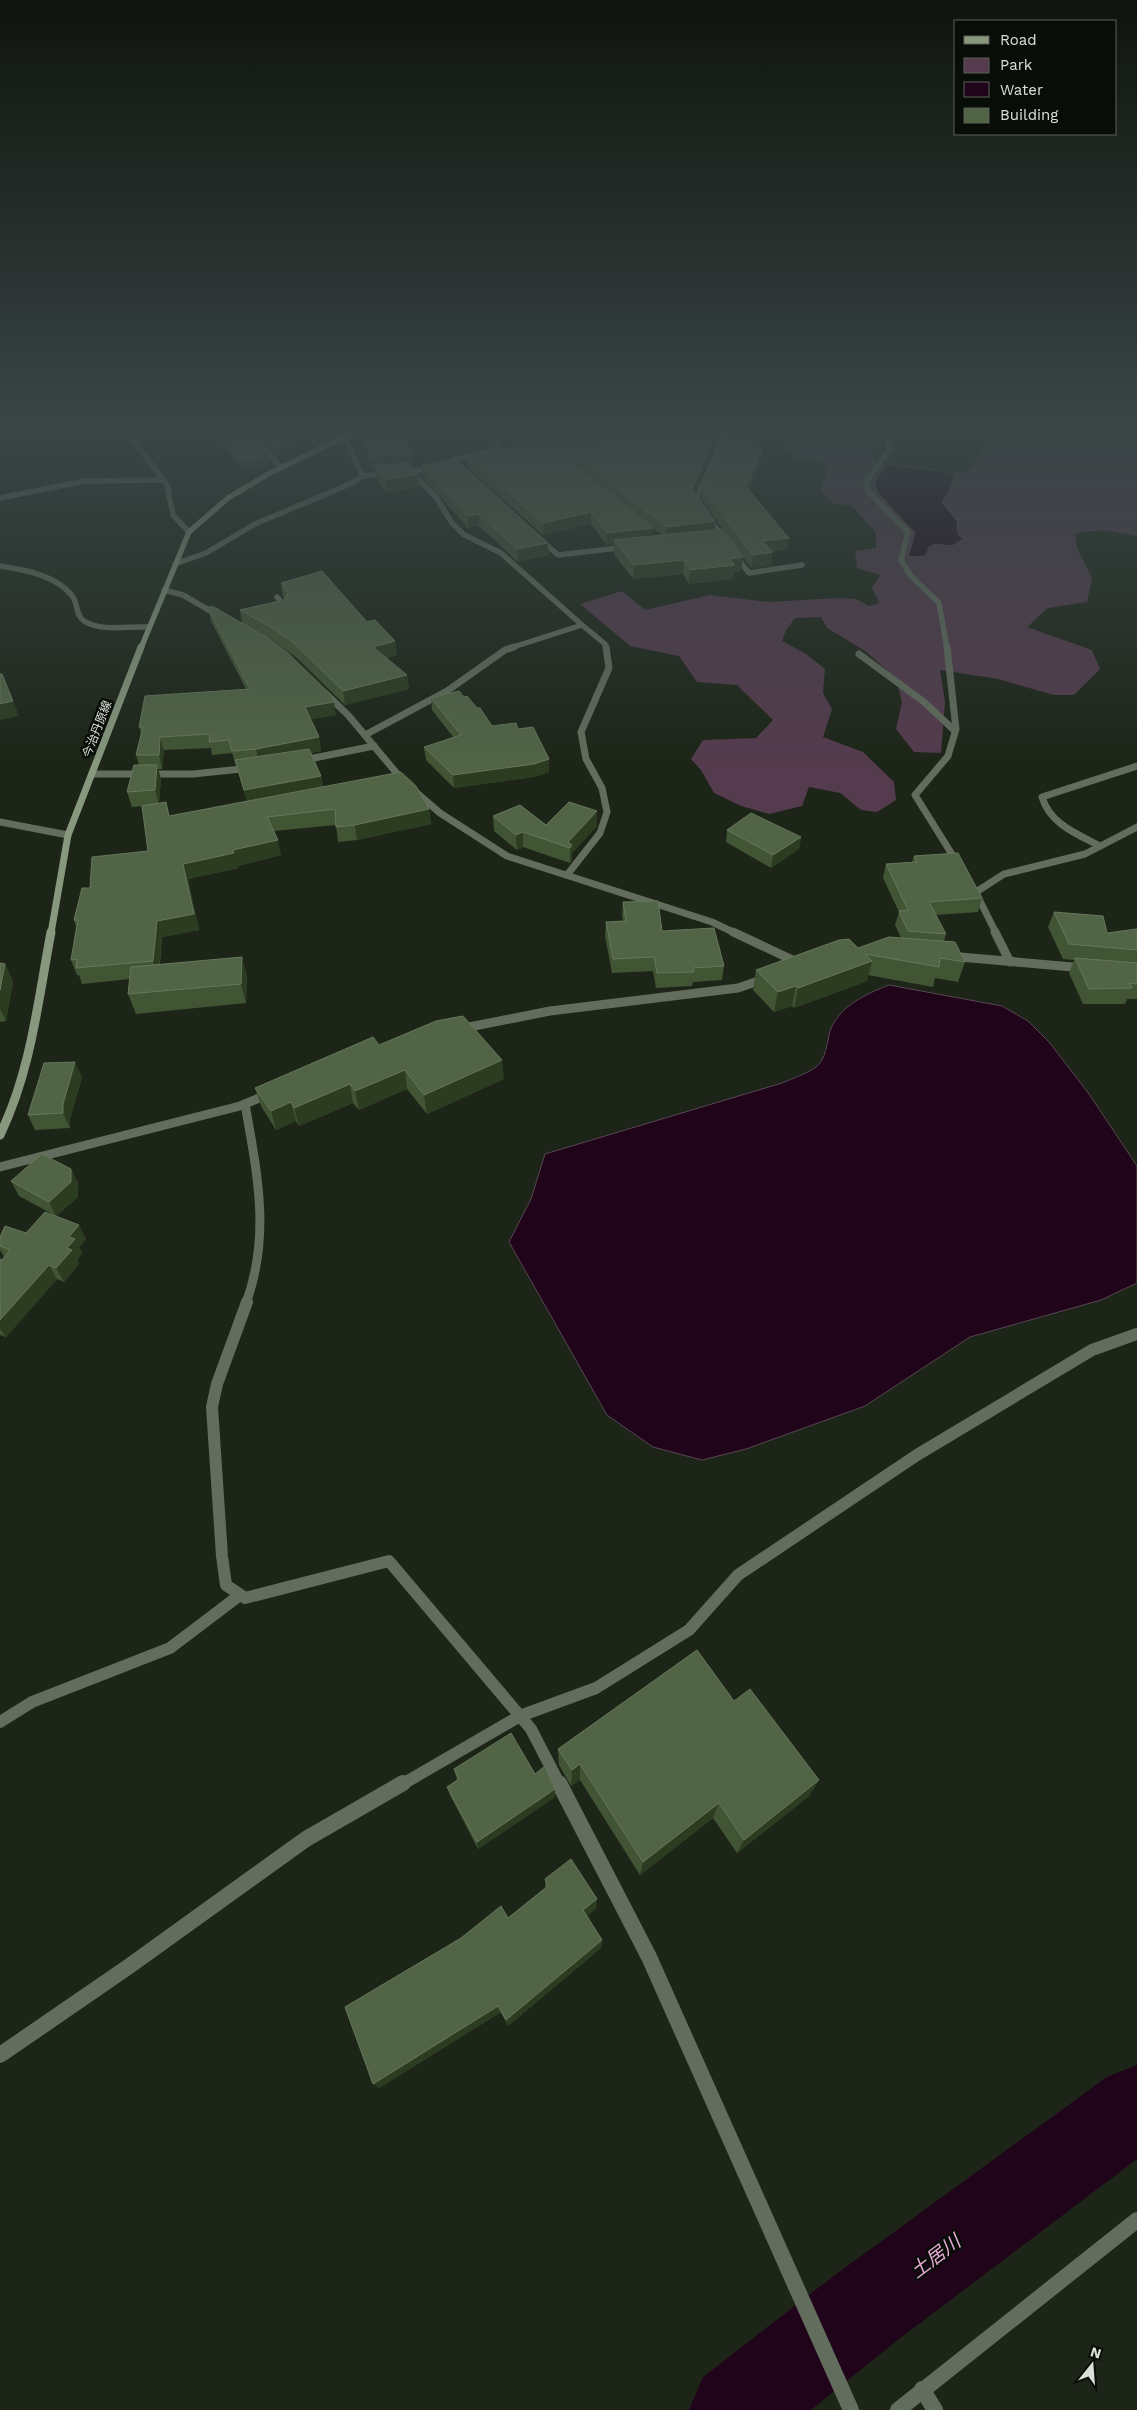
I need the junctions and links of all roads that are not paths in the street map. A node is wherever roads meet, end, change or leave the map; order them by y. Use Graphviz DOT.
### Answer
graph roads {
  1 [pos="185,541"];
  2 [pos="225,541"];
  3 [pos="478,541"];
  4 [pos="543,541"];
  5 [pos="725,541"];
  6 [pos="906,541"];
  7 [pos="728,545"];
  8 [pos="634,546"];
  9 [pos="733,552"];
  10 [pos="175,564"];
  11 [pos="0,566"];
  12 [pos="802,566"];
  13 [pos="164,590"];
  14 [pos="277,597"];
  15 [pos="276,612"];
  16 [pos="230,622"];
  17 [pos="582,626"];
  18 [pos="149,627"];
  19 [pos="859,654"];
  20 [pos="321,689"];
  21 [pos="955,731"];
  22 [pos="365,735"];
  23 [pos="374,746"];
  24 [pos="286,763"];
  25 [pos="1137,766"];
  26 [pos="260,768"];
  27 [pos="92,774"];
  28 [pos="404,782"];
  29 [pos="394,783"];
  30 [pos="0,822"];
  31 [pos="1137,827"];
  32 [pos="68,835"];
  33 [pos="1100,846"];
  34 [pos="960,868"];
  35 [pos="567,875"];
  36 [pos="970,884"];
  37 [pos="976,892"];
  38 [pos="941,955"];
  39 [pos="1010,962"];
  40 [pos="794,968"];
  41 [pos="1098,969"];
  42 [pos="775,975"];
  43 [pos="448,1031"];
  44 [pos="282,1088"];
  45 [pos="245,1104"];
  46 [pos="0,1135"];
  47 [pos="0,1167"];
  48 [pos="1137,1334"];
  49 [pos="240,1595"];
  50 [pos="520,1716"];
  51 [pos="0,1722"];
  52 [pos="0,2055"];
  53 [pos="1137,2220"];
  54 [pos="922,2390"];
  55 [pos="851,2410"];
  56 [pos="898,2410"];
  57 [pos="935,2410"];
  1 -- 10 [label="main road, 今治丹原線"];
  2 -- 10 [label="street"];
  3 -- 17 [label="street"];
  4 -- 8 [label="street"];
  5 -- 7 [label="street"];
  6 -- 21 [label="street"];
  9 -- 12 [label="street"];
  10 -- 13 [label="main road, 今治丹原線"];
  11 -- 18 [label="street"];
  13 -- 16 [label="street"];
  13 -- 18 [label="main road, 今治丹原線"];
  14 -- 15 [label="street"];
  17 -- 22 [label="street"];
  17 -- 35 [label="street"];
  18 -- 27 [label="main road, 今治丹原線"];
  19 -- 21 [label="street"];
  20 -- 22 [label="street"];
  21 -- 34 [label="street"];
  22 -- 23 [label="street"];
  23 -- 24 [label="street"];
  23 -- 28 [label="street"];
  25 -- 33 [label="street"];
  26 -- 27 [label="street"];
  27 -- 32 [label="main road, 今治丹原線"];
  28 -- 29 [label="street"];
  28 -- 35 [label="street"];
  30 -- 32 [label="street"];
  31 -- 33 [label="street"];
  32 -- 46 [label="main road, 今治丹原線"];
  33 -- 37 [label="street"];
  35 -- 40 [label="street"];
  36 -- 37 [label="street"];
  37 -- 39 [label="street"];
  38 -- 39 [label="street"];
  39 -- 41 [label="street"];
  42 -- 43 [label="street"];
  44 -- 45 [label="street"];
  45 -- 47 [label="street"];
  45 -- 49 [label="street"];
  48 -- 50 [label="street"];
  49 -- 50 [label="street"];
  49 -- 51 [label="street"];
  50 -- 52 [label="street"];
  50 -- 55 [label="street"];
  53 -- 54 [label="street"];
  54 -- 56 [label="street"];
  54 -- 57 [label="street"];
}
